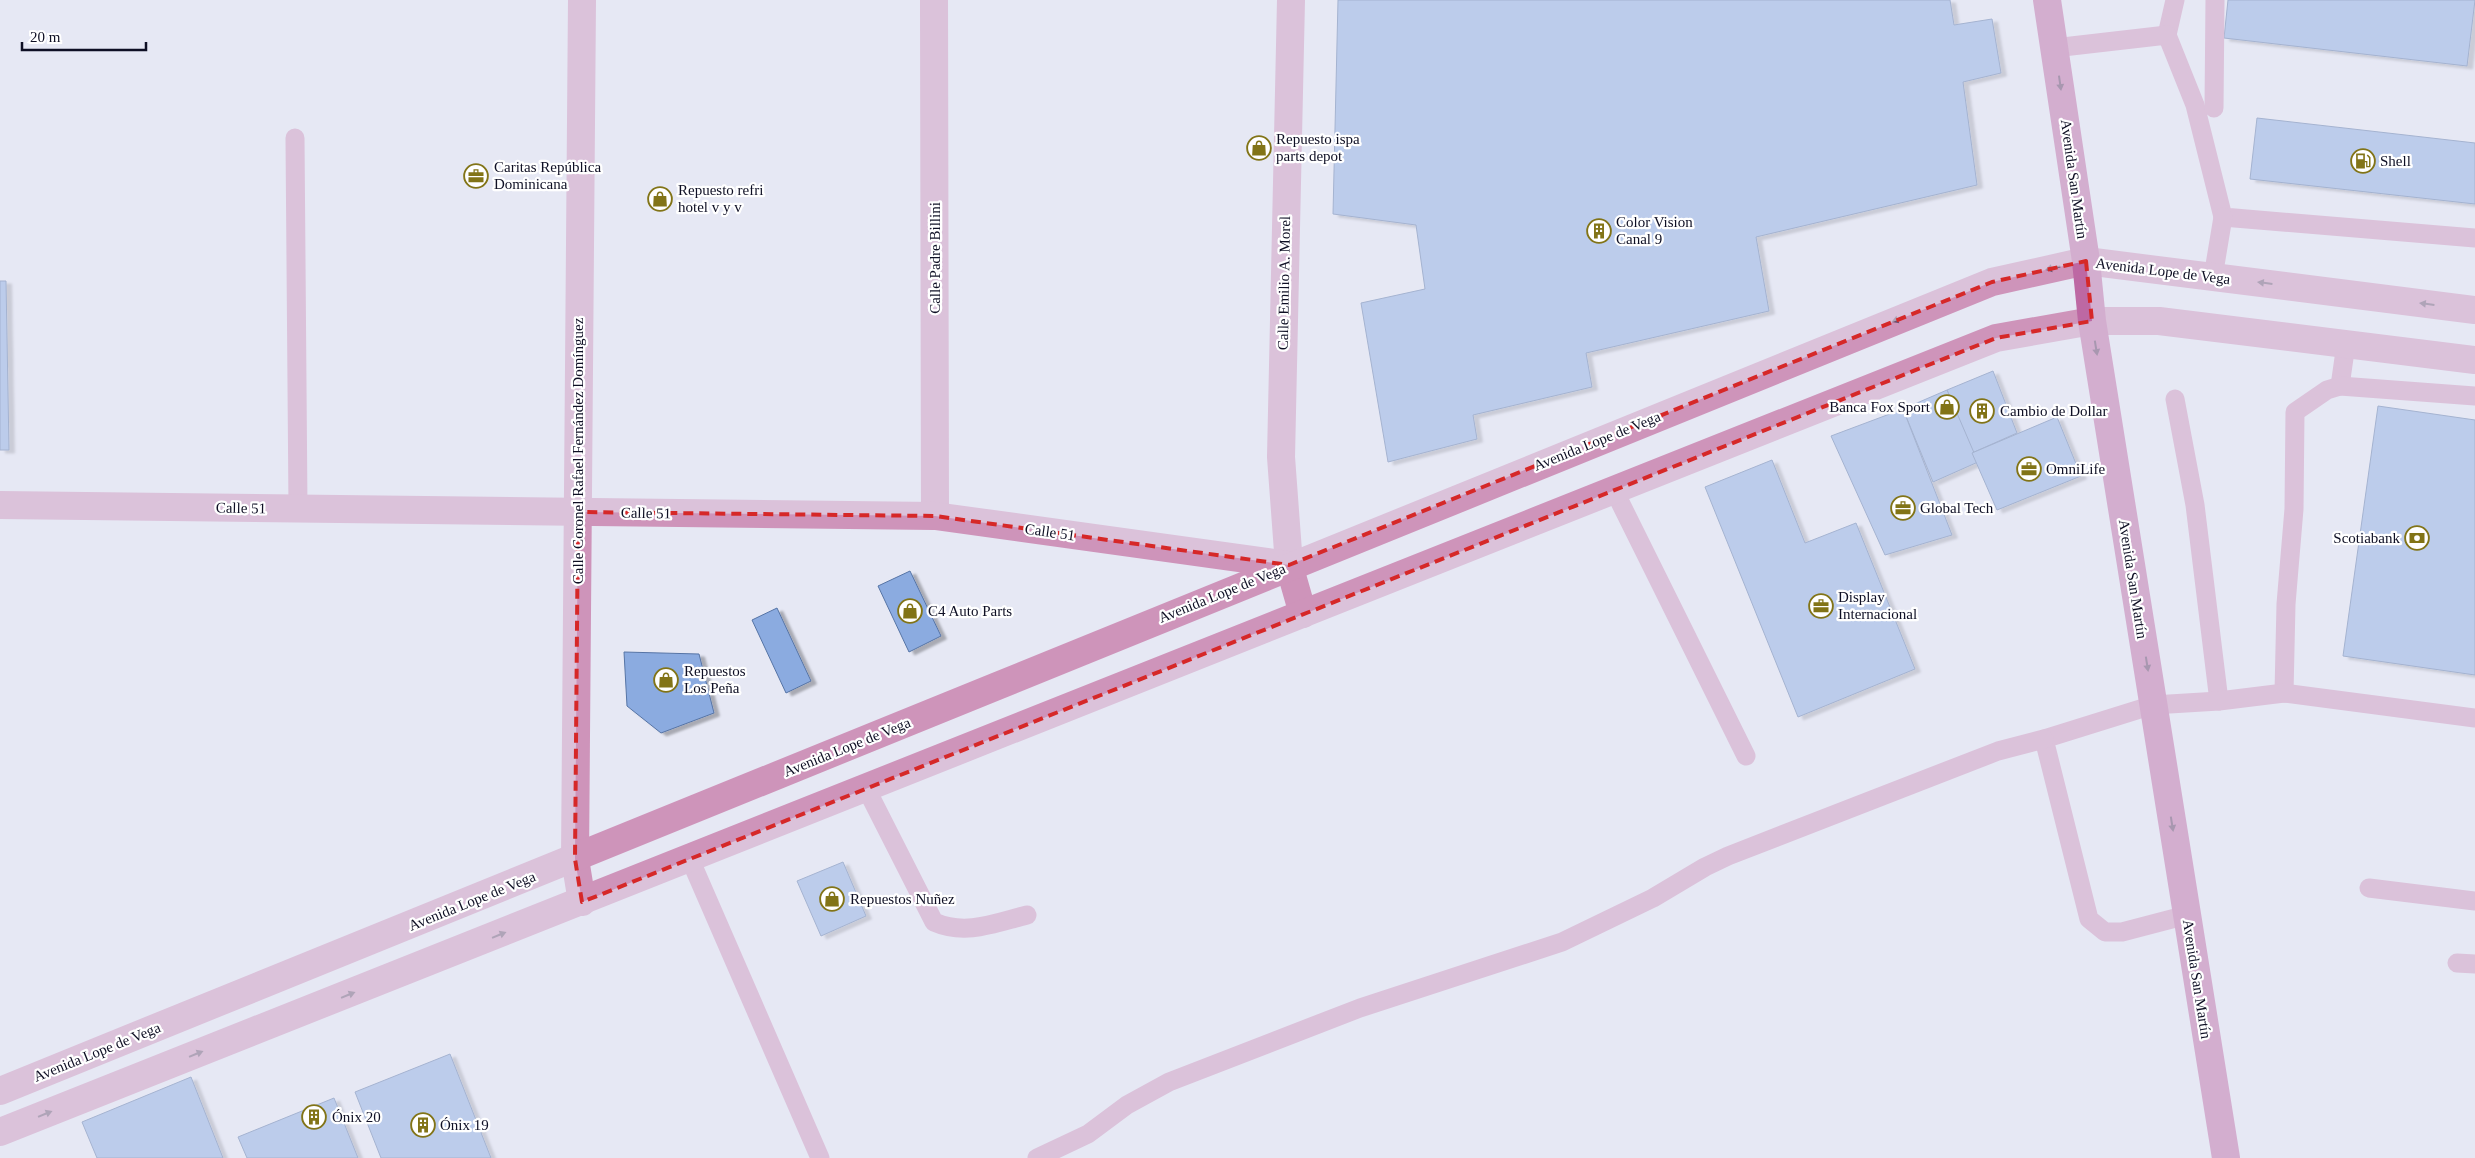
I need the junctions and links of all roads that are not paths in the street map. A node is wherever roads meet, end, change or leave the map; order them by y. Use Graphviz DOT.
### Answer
graph roads {
  1 [pos="582,0"];
  2 [pos="934,0"];
  3 [pos="1291,0"];
  4 [pos="2047,0"];
  5 [pos="2174,0"];
  6 [pos="2215,0"];
  7 [pos="2167,35"];
  8 [pos="2054,48"];
  9 [pos="2214,108"];
  10 [pos="295,138"];
  11 [pos="2223,217"];
  12 [pos="2475,238"];
  13 [pos="2086,261"];
  14 [pos="2212,277"];
  15 [pos="2475,310"];
  16 [pos="2092,321"];
  17 [pos="2346,344"];
  18 [pos="2475,360"];
  19 [pos="2340,386"];
  20 [pos="2475,396"];
  21 [pos="2175,399"];
  22 [pos="1614,490"];
  23 [pos="0,505"];
  24 [pos="298,508"];
  25 [pos="578,512"];
  26 [pos="936,516"];
  27 [pos="1289,565"];
  28 [pos="1303,614"];
  29 [pos="2284,693"];
  30 [pos="2219,701"];
  31 [pos="2153,705"];
  32 [pos="2475,718"];
  33 [pos="2044,739"];
  34 [pos="1746,756"];
  35 [pos="866,788"];
  36 [pos="575,859"];
  37 [pos="690,859"];
  38 [pos="2370,888"];
  39 [pos="2475,901"];
  40 [pos="582,902"];
  41 [pos="1027,915"];
  42 [pos="2187,915"];
  43 [pos="0,1091"];
  44 [pos="0,1132"];
  45 [pos="820,1158"];
  46 [pos="1036,1158"];
  47 [pos="2226,1158"];
  1 -- 25 [label="street, Calle Coronel Rafael Fernández Domínguez"];
  2 -- 26 [label="street, Calle Padre Billini"];
  3 -- 27 [label="street, Calle Emilio A. Morel"];
  4 -- 8 [label="main road, Avenida San Martín"];
  5 -- 7 [label="lane"];
  6 -- 9 [label="lane"];
  7 -- 8 [label="lane"];
  7 -- 11 [label="lane"];
  8 -- 13 [label="main road, Avenida San Martín, one-way"];
  10 -- 24 [label="lane"];
  11 -- 12 [label="lane"];
  11 -- 14 [label="lane"];
  13 -- 14 [label="street, Avenida Lope de Vega"];
  13 -- 16 [label="main road, Avenida San Martín"];
  13 -- 27 [label="street, Avenida Lope de Vega, one-way"];
  15 -- 14 [label="street, Avenida Lope de Vega, one-way"];
  16 -- 17 [label="street"];
  16 -- 22 [label="street"];
  16 -- 31 [label="main road, Avenida San Martín, one-way"];
  17 -- 18 [label="street"];
  17 -- 19 [label="lane"];
  19 -- 20 [label="lane"];
  19 -- 29 [label="lane"];
  21 -- 30 [label="lane"];
  22 -- 28 [label="street"];
  22 -- 34 [label="lane"];
  23 -- 24 [label="street, Calle 51"];
  24 -- 25 [label="street, Calle 51"];
  25 -- 26 [label="street, Calle 51"];
  25 -- 36 [label="street, Calle Coronel Rafael Fernández Domínguez"];
  26 -- 27 [label="street, Calle 51"];
  27 -- 28 [label="street, Calle Emilio A. Morel"];
  27 -- 36 [label="street, Avenida Lope de Vega"];
  28 -- 35 [label="street"];
  29 -- 30 [label="lane"];
  29 -- 32 [label="lane"];
  30 -- 31 [label="lane"];
  31 -- 33 [label="lane"];
  31 -- 42 [label="main road, Avenida San Martín, one-way"];
  33 -- 42 [label="lane"];
  33 -- 46 [label="lane"];
  35 -- 37 [label="street"];
  35 -- 41 [label="lane"];
  36 -- 40 [label="street, Calle Coronel Rafael Fernández Domínguez"];
  36 -- 43 [label="street, Avenida Lope de Vega"];
  37 -- 40 [label="street"];
  37 -- 45 [label="lane"];
  38 -- 39 [label="lane"];
  44 -- 40 [label="street, one-way"];
  42 -- 47 [label="main road, Avenida San Martín"];
}
